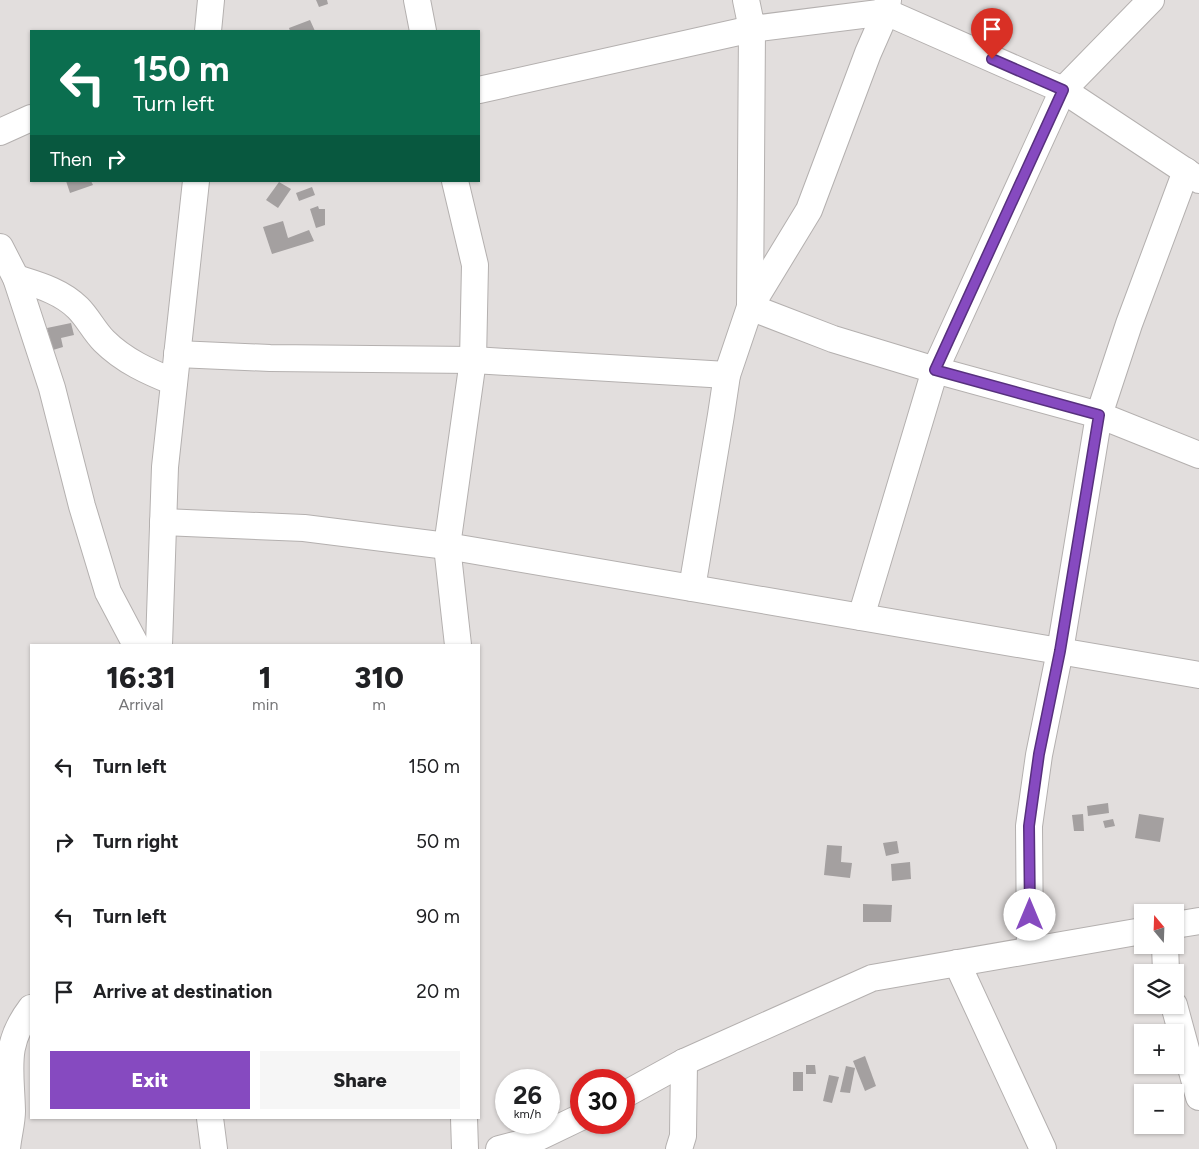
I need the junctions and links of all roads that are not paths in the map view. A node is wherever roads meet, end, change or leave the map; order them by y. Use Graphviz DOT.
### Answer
graph roads {
  1 [pos="211,0"];
  2 [pos="417,0"];
  3 [pos="746,0"];
  4 [pos="1151,0"];
  5 [pos="887,6"];
  6 [pos="752,29"];
  7 [pos="208,30"];
  8 [pos="423,30"];
  9 [pos="480,90"];
  10 [pos="1063,90"];
  11 [pos="30,118"];
  12 [pos="0,132"];
  13 [pos="1192,176"];
  14 [pos="196,182"];
  15 [pos="455,182"];
  16 [pos="0,247"];
  17 [pos="16,278"];
  18 [pos="750,307"];
  19 [pos="177,354"];
  20 [pos="473,360"];
  21 [pos="935,370"];
  22 [pos="727,375"];
  23 [pos="174,382"];
  24 [pos="1099,415"];
  25 [pos="1199,455"];
  26 [pos="163,522"];
  27 [pos="447,546"];
  28 [pos="692,588"];
  29 [pos="861,617"];
  30 [pos="135,644"];
  31 [pos="159,644"];
  32 [pos="458,644"];
  33 [pos="1060,651"];
  34 [pos="1199,675"];
  35 [pos="1199,921"];
  36 [pos="1184,924"];
  37 [pos="1134,932"];
  38 [pos="1030,950"];
  39 [pos="957,963"];
  40 [pos="30,1009"];
  41 [pos="1176,1014"];
  42 [pos="684,1062"];
  43 [pos="635,1089"];
  44 [pos="1199,1097"];
  45 [pos="210,1119"];
  46 [pos="464,1119"];
  47 [pos="570,1122"];
  48 [pos="7,1149"];
  49 [pos="214,1149"];
  50 [pos="465,1149"];
  51 [pos="499,1149"];
  52 [pos="679,1149"];
  53 [pos="1043,1149"];
  1 -- 7 [label="street"];
  2 -- 8 [label="street"];
  3 -- 6 [label="street"];
  4 -- 10 [label="street"];
  5 -- 6 [label="street"];
  5 -- 10 [label="street"];
  5 -- 18 [label="street"];
  6 -- 9 [label="street"];
  6 -- 18 [label="street"];
  10 -- 13 [label="street"];
  10 -- 21 [label="street"];
  11 -- 12 [label="street"];
  13 -- 24 [label="street"];
  14 -- 19 [label="street"];
  15 -- 20 [label="street"];
  16 -- 17 [label="street"];
  17 -- 23 [label="street"];
  17 -- 30 [label="street"];
  18 -- 21 [label="street"];
  18 -- 22 [label="street"];
  19 -- 20 [label="street"];
  19 -- 23 [label="street"];
  20 -- 22 [label="street"];
  20 -- 27 [label="street"];
  21 -- 24 [label="street"];
  21 -- 29 [label="street"];
  22 -- 28 [label="street"];
  23 -- 26 [label="street"];
  24 -- 25 [label="street"];
  24 -- 33 [label="street"];
  26 -- 27 [label="street"];
  26 -- 31 [label="street"];
  27 -- 28 [label="street"];
  27 -- 32 [label="street"];
  28 -- 29 [label="street"];
  29 -- 33 [label="street"];
  33 -- 34 [label="street"];
  33 -- 38 [label="street"];
  35 -- 36 [label="street"];
  37 -- 38 [label="street"];
  38 -- 39 [label="street"];
  39 -- 42 [label="street"];
  39 -- 53 [label="street"];
  40 -- 48 [label="street"];
  41 -- 44 [label="street"];
  42 -- 43 [label="street"];
  42 -- 52 [label="street"];
  45 -- 49 [label="street"];
  46 -- 50 [label="street"];
  47 -- 51 [label="street"];
}
